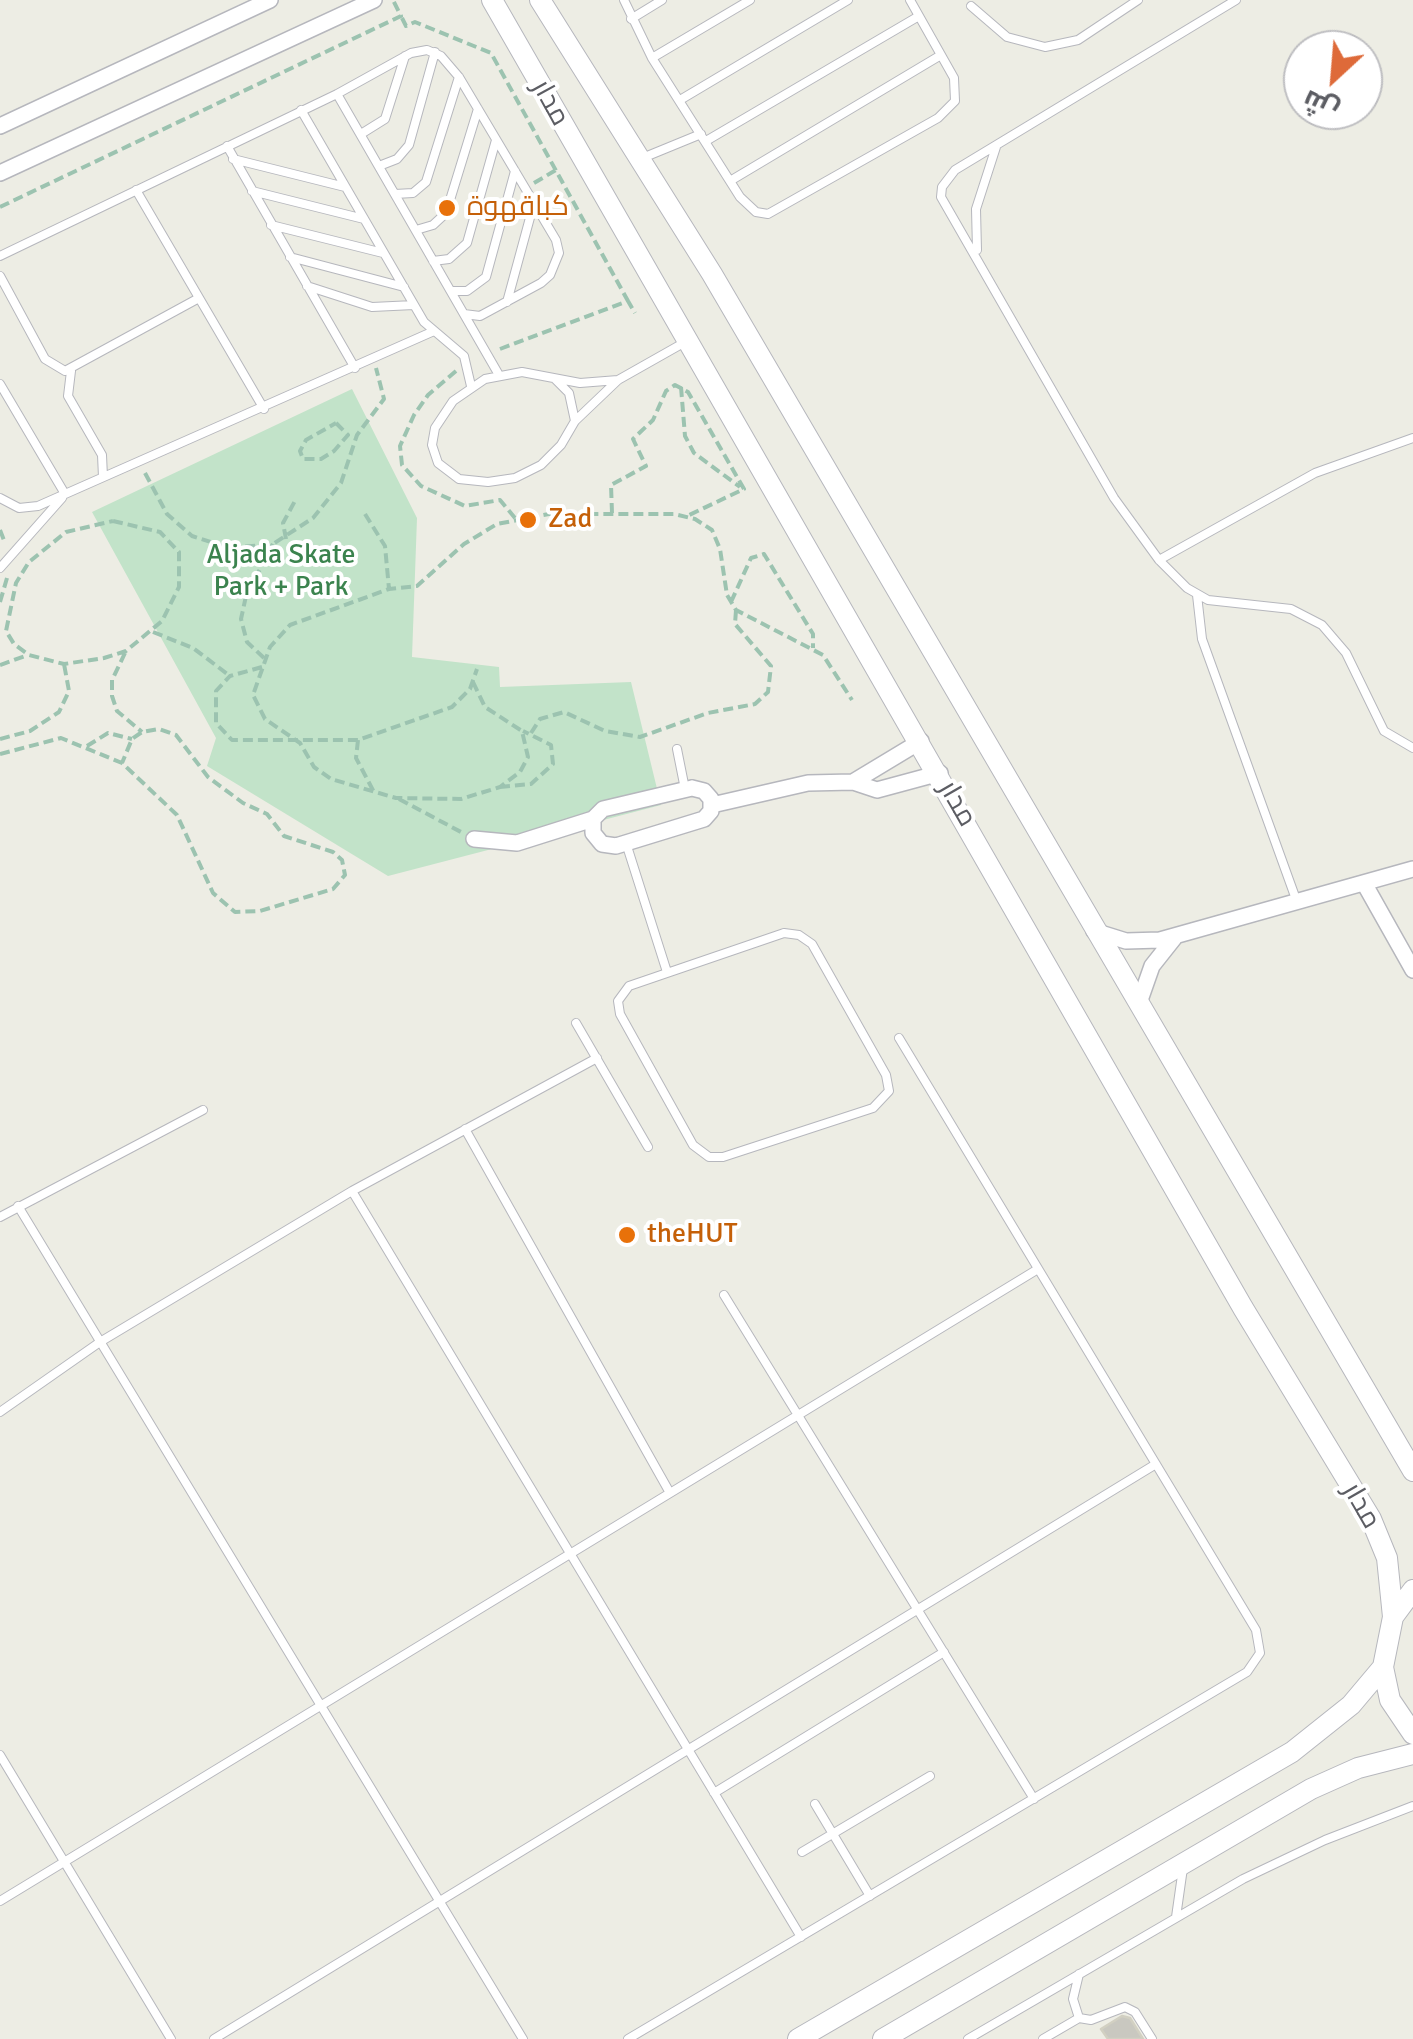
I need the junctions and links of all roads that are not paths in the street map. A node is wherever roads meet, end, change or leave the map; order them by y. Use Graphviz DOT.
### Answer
graph roads {
  1 [pos="270,0"];
  2 [pos="374,0"];
  3 [pos="492,0"];
  4 [pos="540,0"];
  5 [pos="624,0"];
  6 [pos="662,0"];
  7 [pos="750,0"];
  8 [pos="848,0"];
  9 [pos="910,0"];
  10 [pos="1138,0"];
  11 [pos="1236,0"];
  12 [pos="971,6"];
  13 [pos="920,16"];
  14 [pos="632,18"];
  15 [pos="434,52"];
  16 [pos="941,55"];
  17 [pos="404,56"];
  18 [pos="652,58"];
  19 [pos="459,77"];
  20 [pos="337,94"];
  21 [pos="680,100"];
  22 [pos="478,108"];
  23 [pos="302,110"];
  24 [pos="0,126"];
  25 [pos="361,134"];
  26 [pos="703,138"];
  27 [pos="496,140"];
  28 [pos="998,144"];
  29 [pos="227,146"];
  30 [pos="233,159"];
  31 [pos="640,159"];
  32 [pos="379,166"];
  33 [pos="515,171"];
  34 [pos="0,173"];
  35 [pos="730,181"];
  36 [pos="346,187"];
  37 [pos="136,190"];
  38 [pos="252,191"];
  39 [pos="395,194"];
  40 [pos="534,203"];
  41 [pos="364,219"];
  42 [pos="271,225"];
  43 [pos="416,230"];
  44 [pos="384,254"];
  45 [pos="977,254"];
  46 [pos="2,255"];
  47 [pos="290,257"];
  48 [pos="434,261"];
  49 [pos="0,265"];
  50 [pos="0,276"];
  51 [pos="307,286"];
  52 [pos="404,288"];
  53 [pos="452,291"];
  54 [pos="199,298"];
  55 [pos="507,302"];
  56 [pos="414,304"];
  57 [pos="464,314"];
  58 [pos="434,331"];
  59 [pos="687,342"];
  60 [pos="354,368"];
  61 [pos="72,370"];
  62 [pos="499,374"];
  63 [pos="555,379"];
  64 [pos="618,380"];
  65 [pos="0,384"];
  66 [pos="471,386"];
  67 [pos="264,409"];
  68 [pos="575,421"];
  69 [pos="1413,438"];
  70 [pos="103,477"];
  71 [pos="65,494"];
  72 [pos="0,498"];
  73 [pos="1159,560"];
  74 [pos="0,568"];
  75 [pos="1197,595"];
  76 [pos="921,741"];
  77 [pos="1413,748"];
  78 [pos="677,749"];
  79 [pos="940,773"];
  80 [pos="853,782"];
  81 [pos="685,790"];
  82 [pos="712,805"];
  83 [pos="593,819"];
  84 [pos="474,839"];
  85 [pos="626,843"];
  86 [pos="1413,869"];
  87 [pos="1364,882"];
  88 [pos="1297,902"];
  89 [pos="1094,932"];
  90 [pos="1176,936"];
  91 [pos="1413,970"];
  92 [pos="667,972"];
  93 [pos="1138,1003"];
  94 [pos="576,1023"];
  95 [pos="900,1038"];
  96 [pos="597,1058"];
  97 [pos="203,1110"];
  98 [pos="466,1130"];
  99 [pos="648,1147"];
  100 [pos="352,1191"];
  101 [pos="18,1206"];
  102 [pos="0,1217"];
  103 [pos="1038,1268"];
  104 [pos="724,1295"];
  105 [pos="100,1342"];
  106 [pos="0,1412"];
  107 [pos="797,1415"];
  108 [pos="1156,1464"];
  109 [pos="1413,1471"];
  110 [pos="670,1492"];
  111 [pos="570,1554"];
  112 [pos="1413,1590"];
  113 [pos="918,1609"];
  114 [pos="1393,1617"];
  115 [pos="944,1652"];
  116 [pos="1383,1667"];
  117 [pos="321,1706"];
  118 [pos="1413,1734"];
  119 [pos="688,1749"];
  120 [pos="1413,1754"];
  121 [pos="0,1755"];
  122 [pos="930,1776"];
  123 [pos="714,1792"];
  124 [pos="1034,1799"];
  125 [pos="816,1804"];
  126 [pos="1413,1806"];
  127 [pos="833,1834"];
  128 [pos="802,1852"];
  129 [pos="64,1862"];
  130 [pos="1183,1864"];
  131 [pos="870,1896"];
  132 [pos="0,1901"];
  133 [pos="439,1901"];
  134 [pos="1176,1917"];
  135 [pos="801,1937"];
  136 [pos="1078,1974"];
  137 [pos="1078,2018"];
  138 [pos="171,2039"];
  139 [pos="214,2039"];
  140 [pos="523,2039"];
  141 [pos="628,2039"];
  142 [pos="798,2039"];
  143 [pos="883,2039"];
  144 [pos="968,2039"];
  145 [pos="1043,2039"];
  146 [pos="1152,2039"];
  1 -- 24 [label="street"];
  2 -- 34 [label="street"];
  3 -- 59 [label="street, مدار"];
  4 -- 31 [label="street, مدار"];
  5 -- 14 [label="lane"];
  6 -- 14 [label="lane"];
  7 -- 18 [label="lane"];
  8 -- 21 [label="lane"];
  9 -- 13 [label="lane"];
  10 -- 12 [label="lane"];
  11 -- 28 [label="lane"];
  13 -- 16 [label="lane"];
  13 -- 26 [label="lane"];
  14 -- 18 [label="lane"];
  15 -- 17 [label="lane"];
  15 -- 19 [label="lane"];
  15 -- 32 [label="lane"];
  16 -- 35 [label="lane"];
  16 -- 35 [label="lane"];
  17 -- 20 [label="lane"];
  17 -- 25 [label="lane"];
  18 -- 21 [label="lane"];
  19 -- 22 [label="lane"];
  19 -- 39 [label="lane"];
  20 -- 23 [label="lane"];
  20 -- 25 [label="lane"];
  21 -- 26 [label="lane"];
  22 -- 27 [label="lane"];
  22 -- 43 [label="lane"];
  23 -- 29 [label="lane"];
  23 -- 36 [label="lane"];
  25 -- 32 [label="lane"];
  26 -- 31 [label="lane"];
  26 -- 35 [label="lane"];
  27 -- 33 [label="lane"];
  27 -- 48 [label="lane"];
  28 -- 45 [label="lane"];
  28 -- 45 [label="lane"];
  29 -- 30 [label="lane"];
  29 -- 37 [label="lane"];
  30 -- 36 [label="lane"];
  30 -- 38 [label="lane"];
  31 -- 89 [label="street, مدار"];
  32 -- 39 [label="lane"];
  33 -- 40 [label="lane"];
  33 -- 53 [label="lane"];
  36 -- 41 [label="lane"];
  37 -- 46 [label="lane"];
  37 -- 54 [label="lane"];
  38 -- 41 [label="lane"];
  38 -- 42 [label="lane"];
  39 -- 43 [label="lane"];
  40 -- 55 [label="lane"];
  40 -- 55 [label="lane"];
  41 -- 44 [label="lane"];
  42 -- 44 [label="lane"];
  42 -- 47 [label="lane"];
  43 -- 48 [label="lane"];
  44 -- 52 [label="lane"];
  45 -- 73 [label="lane"];
  46 -- 49 [label="lane"];
  47 -- 51 [label="lane"];
  47 -- 52 [label="lane"];
  48 -- 53 [label="lane"];
  50 -- 61 [label="lane"];
  51 -- 56 [label="lane"];
  51 -- 60 [label="lane"];
  52 -- 56 [label="lane"];
  53 -- 57 [label="lane"];
  54 -- 61 [label="lane"];
  54 -- 67 [label="lane"];
  55 -- 57 [label="lane"];
  56 -- 58 [label="lane"];
  57 -- 62 [label="lane"];
  58 -- 60 [label="lane"];
  58 -- 66 [label="lane"];
  59 -- 64 [label="lane"];
  59 -- 76 [label="street, مدار"];
  60 -- 67 [label="lane"];
  61 -- 70 [label="lane"];
  62 -- 63 [label="lane"];
  62 -- 66 [label="lane"];
  63 -- 64 [label="lane"];
  63 -- 68 [label="lane"];
  64 -- 68 [label="lane"];
  65 -- 71 [label="lane"];
  66 -- 68 [label="lane"];
  67 -- 70 [label="lane"];
  69 -- 73 [label="lane"];
  70 -- 71 [label="lane"];
  71 -- 72 [label="lane"];
  71 -- 74 [label="lane"];
  73 -- 75 [label="lane"];
  75 -- 77 [label="lane"];
  75 -- 88 [label="lane"];
  76 -- 79 [label="street, مدار"];
  76 -- 80 [label="street"];
  78 -- 81 [label="lane"];
  79 -- 80 [label="street"];
  79 -- 114 [label="street, مدار"];
  80 -- 82 [label="street"];
  81 -- 82 [label="street"];
  81 -- 83 [label="street"];
  82 -- 85 [label="street"];
  83 -- 84 [label="street"];
  83 -- 85 [label="street"];
  85 -- 92 [label="lane"];
  86 -- 87 [label="street"];
  87 -- 88 [label="street"];
  87 -- 91 [label="street"];
  88 -- 90 [label="street"];
  89 -- 90 [label="street"];
  89 -- 93 [label="street, مدار"];
  90 -- 93 [label="street"];
  92 -- 92 [label="lane"];
  93 -- 109 [label="street, مدار"];
  94 -- 96 [label="lane"];
  95 -- 103 [label="lane"];
  96 -- 98 [label="lane"];
  96 -- 99 [label="lane"];
  97 -- 101 [label="lane"];
  98 -- 100 [label="lane"];
  98 -- 110 [label="lane"];
  100 -- 105 [label="lane"];
  100 -- 111 [label="lane"];
  101 -- 102 [label="lane"];
  101 -- 105 [label="lane"];
  103 -- 107 [label="lane"];
  103 -- 108 [label="lane"];
  104 -- 107 [label="lane"];
  105 -- 106 [label="lane"];
  105 -- 117 [label="lane"];
  107 -- 110 [label="lane"];
  107 -- 113 [label="lane"];
  108 -- 113 [label="lane"];
  108 -- 124 [label="lane"];
  110 -- 111 [label="lane"];
  111 -- 117 [label="lane"];
  111 -- 119 [label="lane"];
  112 -- 114 [label="street"];
  113 -- 115 [label="lane"];
  113 -- 119 [label="lane"];
  114 -- 116 [label="street"];
  115 -- 123 [label="lane"];
  115 -- 124 [label="lane"];
  116 -- 118 [label="street"];
  116 -- 142 [label="street"];
  117 -- 129 [label="lane"];
  117 -- 133 [label="lane"];
  119 -- 123 [label="lane"];
  119 -- 133 [label="lane"];
  120 -- 130 [label="street"];
  121 -- 129 [label="lane"];
  122 -- 127 [label="lane"];
  123 -- 135 [label="lane"];
  124 -- 131 [label="lane"];
  125 -- 127 [label="lane"];
  126 -- 134 [label="lane"];
  127 -- 128 [label="lane"];
  127 -- 131 [label="lane"];
  129 -- 132 [label="lane"];
  129 -- 138 [label="lane"];
  130 -- 134 [label="lane"];
  130 -- 143 [label="street"];
  131 -- 135 [label="lane"];
  133 -- 139 [label="lane"];
  133 -- 140 [label="lane"];
  134 -- 136 [label="lane"];
  135 -- 141 [label="lane"];
  136 -- 137 [label="lane"];
  136 -- 144 [label="lane"];
  137 -- 145 [label="lane"];
  137 -- 146 [label="lane"];
}
